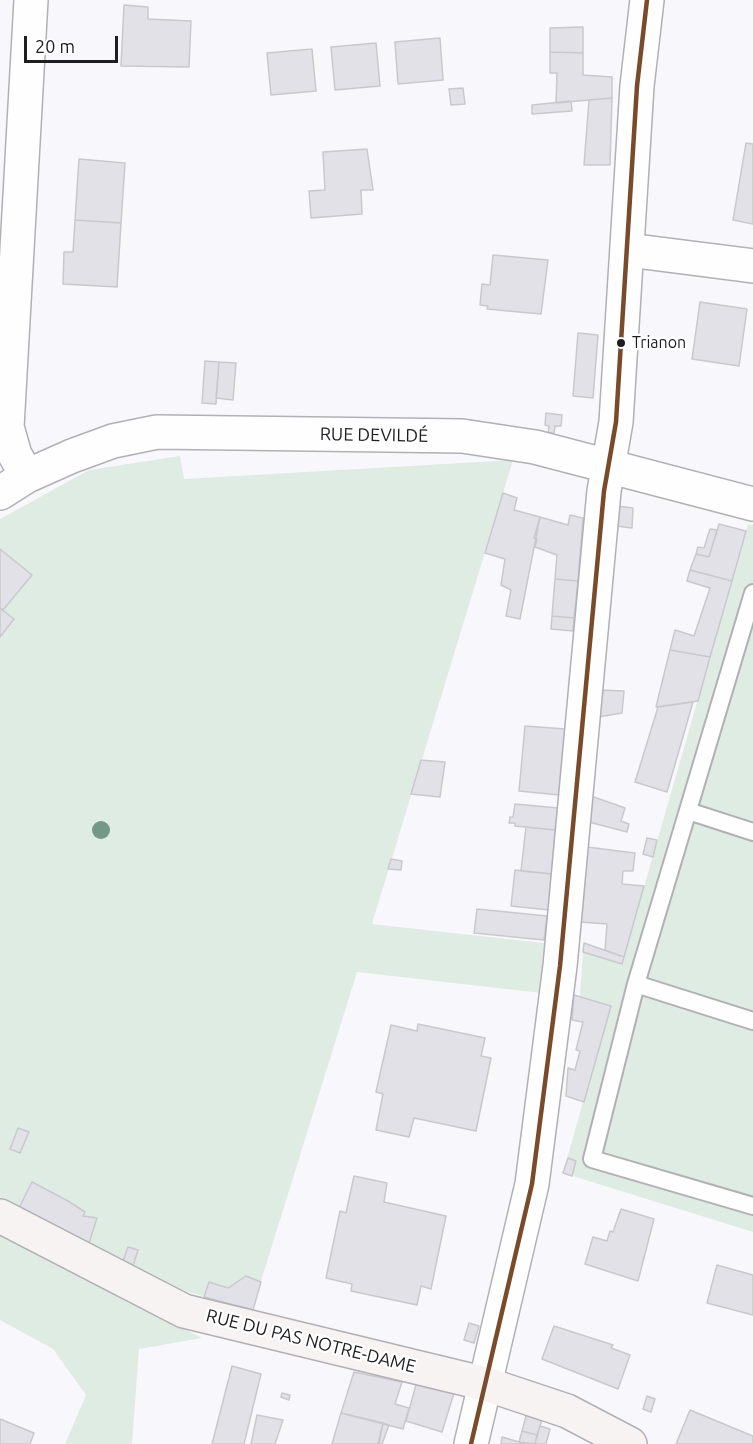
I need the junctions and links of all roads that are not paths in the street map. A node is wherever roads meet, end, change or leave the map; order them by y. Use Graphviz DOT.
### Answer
graph roads {
  1 [pos="31,0"];
  2 [pos="647,0"];
  3 [pos="628,250"];
  4 [pos="753,266"];
  5 [pos="609,465"];
  6 [pos="27,476"];
  7 [pos="0,493"];
  8 [pos="753,504"];
  9 [pos="753,593"];
  10 [pos="746,640"];
  11 [pos="688,811"];
  12 [pos="753,832"];
  13 [pos="636,984"];
  14 [pos="753,1021"];
  15 [pos="753,1206"];
  16 [pos="0,1216"];
  17 [pos="486,1384"];
  18 [pos="471,1444"];
  19 [pos="630,1444"];
  1 -- 6 [label="street"];
  2 -- 3 [label="street"];
  3 -- 4 [label="street"];
  3 -- 5 [label="street"];
  5 -- 6 [label="street, RUE DEVILDÉ"];
  5 -- 8 [label="street, RUE DEVILDÉ"];
  5 -- 17 [label="street"];
  6 -- 7 [label="street, RUE DEVILDÉ"];
  9 -- 10 [label="lane"];
  10 -- 11 [label="lane"];
  11 -- 12 [label="lane"];
  11 -- 13 [label="lane"];
  13 -- 14 [label="lane"];
  13 -- 15 [label="lane"];
  16 -- 17 [label="street, RUE DU PAS NOTRE-DAME"];
  17 -- 18 [label="street"];
  17 -- 19 [label="street, RUE DU PAS NOTRE-DAME"];
}
